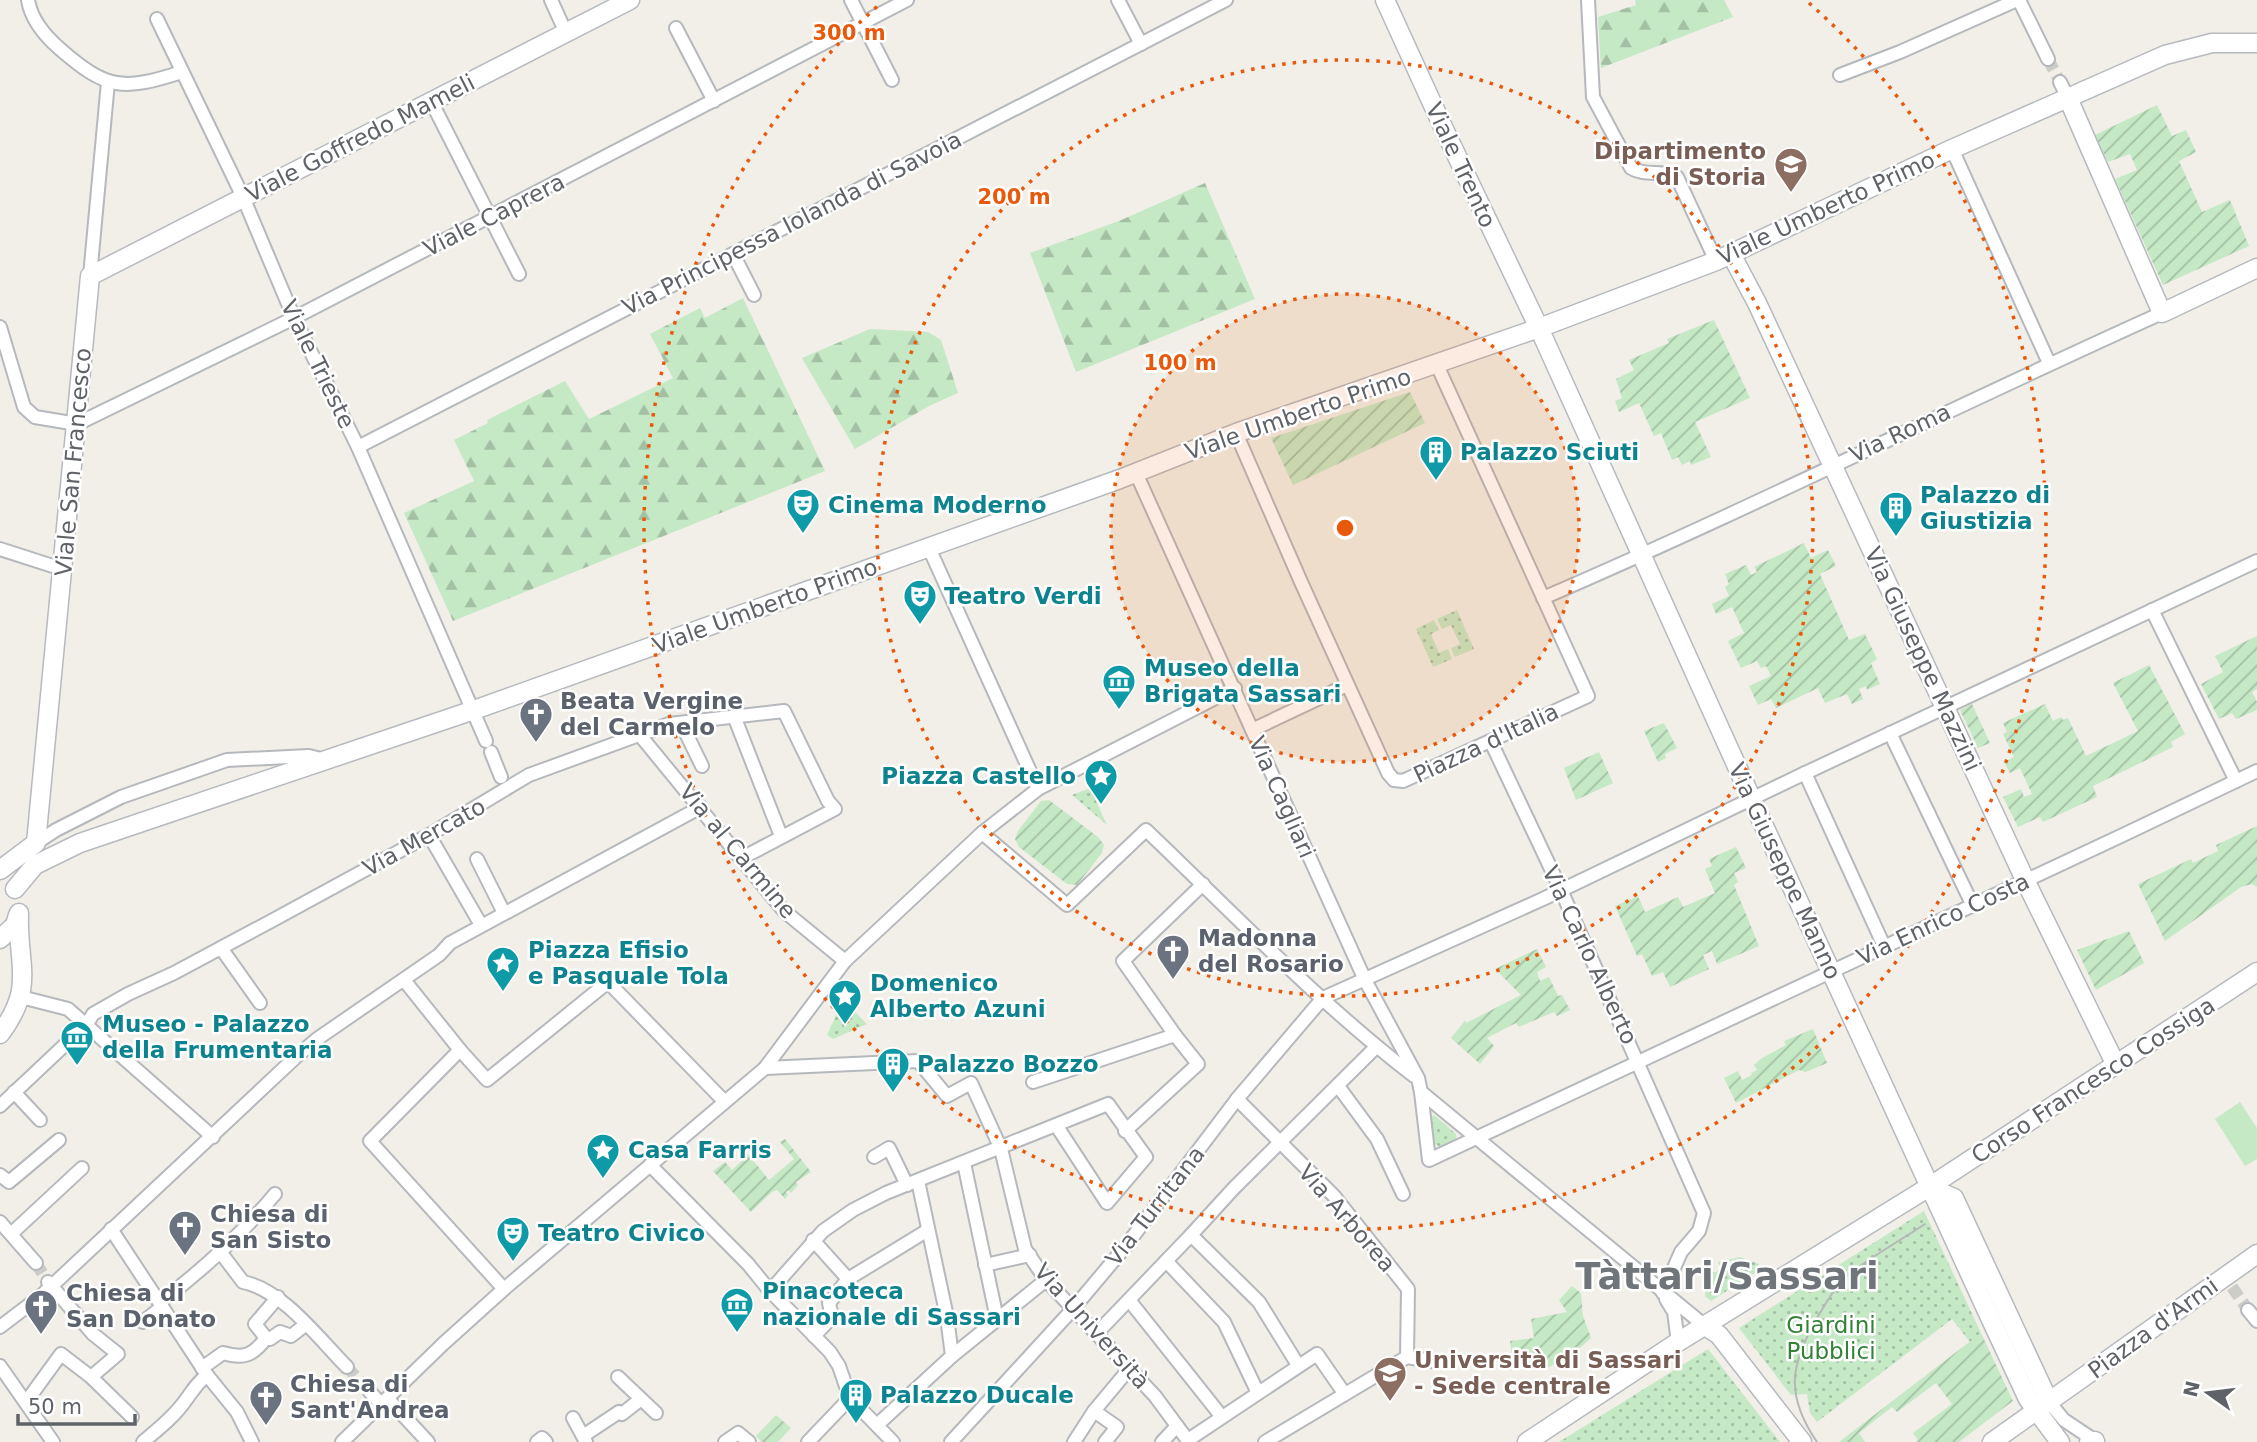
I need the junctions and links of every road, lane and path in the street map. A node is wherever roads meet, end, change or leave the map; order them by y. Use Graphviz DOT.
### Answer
graph roads {
  1 [pos="28,0"];
  2 [pos="551,0"];
  3 [pos="629,0"];
  4 [pos="851,0"];
  5 [pos="907,0"];
  6 [pos="1118,0"];
  7 [pos="1226,0"];
  8 [pos="1385,0"];
  9 [pos="1588,0"];
  10 [pos="2018,0"];
  11 [pos="157,19"];
  12 [pos="863,23"];
  13 [pos="676,28"];
  14 [pos="566,33"];
  15 [pos="2257,43"];
  16 [pos="1141,44"];
  17 [pos="2049,60"];
  18 [pos="182,72"];
  19 [pos="1840,75"];
  20 [pos="892,80"];
  21 [pos="108,82"];
  22 [pos="2064,90"];
  23 [pos="714,101"];
  24 [pos="431,102"];
  25 [pos="1952,149"];
  26 [pos="243,197"];
  27 [pos="490,217"];
  28 [pos="733,254"];
  29 [pos="1724,257"];
  30 [pos="2257,268"];
  31 [pos="519,274"];
  32 [pos="90,276"];
  33 [pos="754,295"];
  34 [pos="2162,313"];
  35 [pos="294,318"];
  36 [pos="0,327"];
  37 [pos="1539,328"];
  38 [pos="2049,363"];
  39 [pos="1437,365"];
  40 [pos="77,424"];
  41 [pos="1236,433"];
  42 [pos="358,447"];
  43 [pos="1832,465"];
  44 [pos="1136,473"];
  45 [pos="929,548"];
  46 [pos="0,550"];
  47 [pos="1641,556"];
  48 [pos="2257,561"];
  49 [pos="62,569"];
  50 [pos="1543,598"];
  51 [pos="2152,610"];
  52 [pos="1347,685"];
  53 [pos="1234,688"];
  54 [pos="1946,706"];
  55 [pos="474,710"];
  56 [pos="734,716"];
  57 [pos="681,723"];
  58 [pos="1252,730"];
  59 [pos="1890,733"];
  60 [pos="639,734"];
  61 [pos="1490,742"];
  62 [pos="326,760"];
  63 [pos="702,766"];
  64 [pos="2257,771"];
  65 [pos="1805,773"];
  66 [pos="2236,781"];
  67 [pos="503,784"];
  68 [pos="1038,789"];
  69 [pos="1751,798"];
  70 [pos="701,807"];
  71 [pos="982,833"];
  72 [pos="429,835"];
  73 [pos="781,836"];
  74 [pos="36,843"];
  75 [pos="477,859"];
  76 [pos="742,859"];
  77 [pos="0,872"];
  78 [pos="2026,882"];
  79 [pos="1203,884"];
  80 [pos="15,889"];
  81 [pos="1561,890"];
  82 [pos="1973,906"];
  83 [pos="19,913"];
  84 [pos="504,913"];
  85 [pos="481,925"];
  86 [pos="0,939"];
  87 [pos="0,945"];
  88 [pos="1884,946"];
  89 [pos="221,948"];
  90 [pos="845,961"];
  91 [pos="1831,971"];
  92 [pos="2257,972"];
  93 [pos="23,975"];
  94 [pos="404,980"];
  95 [pos="1365,980"];
  96 [pos="21,997"];
  97 [pos="1323,998"];
  98 [pos="260,1003"];
  99 [pos="87,1024"];
  100 [pos="0,1034"];
  101 [pos="1175,1035"];
  102 [pos="1376,1047"];
  103 [pos="460,1050"];
  104 [pos="1639,1062"];
  105 [pos="2115,1063"];
  106 [pos="765,1068"];
  107 [pos="1418,1079"];
  108 [pos="1033,1082"];
  109 [pos="1338,1086"];
  110 [pos="14,1092"];
  111 [pos="1421,1092"];
  112 [pos="1237,1100"];
  113 [pos="724,1101"];
  114 [pos="0,1106"];
  115 [pos="40,1120"];
  116 [pos="1056,1125"];
  117 [pos="1125,1131"];
  118 [pos="217,1133"];
  119 [pos="1476,1138"];
  120 [pos="60,1140"];
  121 [pos="1281,1142"];
  122 [pos="1001,1149"];
  123 [pos="874,1157"];
  124 [pos="964,1163"];
  125 [pos="650,1165"];
  126 [pos="82,1168"];
  127 [pos="0,1175"];
  128 [pos="913,1183"];
  129 [pos="1929,1187"];
  130 [pos="275,1194"];
  131 [pos="1403,1194"];
  132 [pos="0,1222"];
  133 [pos="111,1230"];
  134 [pos="928,1230"];
  135 [pos="11,1234"];
  136 [pos="1192,1235"];
  137 [pos="813,1240"];
  138 [pos="221,1253"];
  139 [pos="2257,1254"];
  140 [pos="1030,1255"];
  141 [pos="1166,1261"];
  142 [pos="36,1263"];
  143 [pos="985,1265"];
  144 [pos="848,1279"];
  145 [pos="1046,1280"];
  146 [pos="49,1284"];
  147 [pos="504,1289"];
  148 [pos="770,1291"];
  149 [pos="1663,1293"];
  150 [pos="278,1297"];
  151 [pos="1129,1300"];
  152 [pos="161,1305"];
  153 [pos="1072,1310"];
  154 [pos="2248,1310"];
  155 [pos="997,1319"];
  156 [pos="2257,1321"];
  157 [pos="143,1322"];
  158 [pos="305,1325"];
  159 [pos="1705,1326"];
  160 [pos="0,1327"];
  161 [pos="1096,1334"];
  162 [pos="814,1336"];
  163 [pos="266,1338"];
  164 [pos="1678,1342"];
  165 [pos="952,1356"];
  166 [pos="1407,1357"];
  167 [pos="1438,1362"];
  168 [pos="1298,1365"];
  169 [pos="0,1366"];
  170 [pos="347,1367"];
  171 [pos="1129,1369"];
  172 [pos="204,1371"];
  173 [pos="91,1377"];
  174 [pos="618,1377"];
  175 [pos="1350,1389"];
  176 [pos="370,1392"];
  177 [pos="1258,1393"];
  178 [pos="850,1398"];
  179 [pos="641,1399"];
  180 [pos="26,1402"];
  181 [pos="385,1402"];
  182 [pos="2042,1406"];
  183 [pos="1094,1411"];
  184 [pos="656,1413"];
  185 [pos="1222,1417"];
  186 [pos="132,1418"];
  187 [pos="573,1418"];
  188 [pos="877,1425"];
  189 [pos="1177,1426"];
  190 [pos="585,1439"];
  191 [pos="1077,1441"];
  192 [pos="1189,1441"];
  193 [pos="53,1442"];
  194 [pos="144,1442"];
  195 [pos="252,1442"];
  196 [pos="342,1442"];
  197 [pos="428,1442"];
  198 [pos="725,1442"];
  199 [pos="749,1442"];
  200 [pos="808,1442"];
  201 [pos="893,1442"];
  202 [pos="951,1442"];
  203 [pos="1105,1442"];
  204 [pos="1162,1442"];
  205 [pos="1265,1442"];
  206 [pos="1527,1442"];
  207 [pos="1802,1442"];
  208 [pos="1992,1442"];
  209 [pos="2060,1442"];
  210 [pos="2089,1442"];
  211 [pos="2096,1442"];
  1 -- 21 [label="street"];
  2 -- 14 [label="street"];
  3 -- 14 [label="main road, Viale Goffredo Mameli"];
  4 -- 12 [label="street"];
  5 -- 12 [label="street, Viale Caprera"];
  6 -- 16 [label="street"];
  7 -- 16 [label="street, Via Principessa Iolanda di Savoia"];
  8 -- 37 [label="main road, Viale Trento"];
  9 -- 29 [label="street"];
  10 -- 17 [label="street"];
  10 -- 19 [label="street"];
  11 -- 18 [label="street, Viale Trieste"];
  12 -- 20 [label="street"];
  12 -- 23 [label="street, Viale Caprera"];
  13 -- 23 [label="street"];
  14 -- 24 [label="main road, Viale Goffredo Mameli"];
  15 -- 22 [label="main road, Viale Umberto Primo"];
  16 -- 28 [label="street, Via Principessa Iolanda di Savoia"];
  18 -- 21 [label="street"];
  18 -- 26 [label="street, Viale Trieste"];
  21 -- 32 [label="street, Viale San Francesco"];
  22 -- 25 [label="main road, Viale Umberto Primo"];
  22 -- 34 [label="main road"];
  23 -- 27 [label="street, Viale Caprera"];
  24 -- 26 [label="main road, Viale Goffredo Mameli"];
  24 -- 27 [label="street"];
  25 -- 29 [label="main road, Viale Umberto Primo"];
  25 -- 38 [label="street"];
  26 -- 32 [label="main road, Viale Goffredo Mameli"];
  26 -- 35 [label="street, Viale Trieste"];
  27 -- 31 [label="street"];
  27 -- 35 [label="street, Viale Caprera"];
  28 -- 33 [label="street"];
  28 -- 42 [label="street, Via Principessa Iolanda di Savoia"];
  29 -- 37 [label="main road, Viale Umberto Primo"];
  29 -- 43 [label="main road, Via Giuseppe Mazzini"];
  30 -- 34 [label="main road, Via Roma"];
  32 -- 40 [label="main road, Viale San Francesco"];
  34 -- 38 [label="street, Via Roma"];
  35 -- 40 [label="street, Viale Caprera"];
  35 -- 42 [label="street, Viale Trieste"];
  36 -- 40 [label="street"];
  37 -- 39 [label="main road, Viale Umberto Primo"];
  37 -- 47 [label="main road, Viale Trento"];
  38 -- 43 [label="street, Via Roma"];
  39 -- 41 [label="main road, Viale Umberto Primo"];
  39 -- 50 [label="street, Piazza d'Italia"];
  40 -- 49 [label="main road, Viale San Francesco"];
  41 -- 44 [label="main road, Viale Umberto Primo"];
  41 -- 52 [label="street, Piazza d'Italia"];
  42 -- 55 [label="street, Viale Trieste"];
  43 -- 47 [label="street, Via Roma"];
  43 -- 54 [label="main road, Via Giuseppe Mazzini"];
  44 -- 45 [label="main road, Viale Umberto Primo"];
  44 -- 53 [label="street, Via Cagliari"];
  45 -- 55 [label="main road, Viale Umberto Primo"];
  45 -- 68 [label="street"];
  46 -- 49 [label="street"];
  47 -- 50 [label="street, Via Roma"];
  47 -- 69 [label="main road, Via Giuseppe Manno"];
  48 -- 51 [label="street, Via Turritana"];
  49 -- 74 [label="main road, Viale San Francesco"];
  50 -- 61 [label="street, Piazza d'Italia"];
  51 -- 54 [label="street, Via Turritana"];
  51 -- 66 [label="street"];
  52 -- 58 [label="street"];
  52 -- 61 [label="street, Piazza d'Italia"];
  53 -- 58 [label="street, Via Cagliari"];
  53 -- 68 [label="street"];
  54 -- 59 [label="street, Via Turritana"];
  54 -- 78 [label="main road, Via Giuseppe Mazzini"];
  55 -- 62 [label="main road, Viale Umberto Primo"];
  55 -- 67 [label="street, Viale Trieste"];
  56 -- 57 [label="street, Via Mercato"];
  56 -- 73 [label="street"];
  56 -- 73 [label="street, Via Mercato"];
  57 -- 60 [label="street, Via Mercato"];
  57 -- 63 [label="street"];
  58 -- 95 [label="street, Via Cagliari"];
  59 -- 65 [label="street, Via Turritana"];
  59 -- 82 [label="street"];
  60 -- 67 [label="street, Via Mercato"];
  60 -- 70 [label="street, Via al Carmine"];
  61 -- 81 [label="street, Via Carlo Alberto"];
  62 -- 74 [label="street"];
  62 -- 80 [label="main road, Viale Umberto Primo"];
  64 -- 66 [label="street, Via Enrico Costa"];
  65 -- 69 [label="street, Via Turritana"];
  65 -- 88 [label="street"];
  66 -- 78 [label="street, Via Enrico Costa"];
  67 -- 72 [label="street, Via Mercato"];
  68 -- 71 [label="street"];
  69 -- 81 [label="street, Via Turritana"];
  69 -- 91 [label="main road, Via Giuseppe Manno"];
  70 -- 76 [label="street, Via al Carmine"];
  70 -- 84 [label="street"];
  71 -- 79 [label="street"];
  71 -- 90 [label="street"];
  72 -- 85 [label="street"];
  72 -- 89 [label="street, Via Mercato"];
  73 -- 76 [label="street"];
  74 -- 77 [label="main road"];
  75 -- 84 [label="street"];
  76 -- 90 [label="street, Via al Carmine"];
  77 -- 80 [label="main road"];
  78 -- 82 [label="street, Via Enrico Costa"];
  78 -- 105 [label="main road, Via Giuseppe Mazzini"];
  79 -- 97 [label="street"];
  79 -- 101 [label="street"];
  80 -- 83 [label="main road"];
  81 -- 95 [label="street, Via Turritana"];
  81 -- 104 [label="street, Via Carlo Alberto"];
  82 -- 88 [label="street, Via Enrico Costa"];
  83 -- 86 [label="main road"];
  83 -- 93 [label="main road"];
  84 -- 85 [label="street"];
  85 -- 94 [label="street"];
  87 -- 93 [label="main road"];
  88 -- 91 [label="street, Via Enrico Costa"];
  89 -- 98 [label="street"];
  89 -- 99 [label="street, Via Mercato"];
  90 -- 106 [label="street"];
  91 -- 104 [label="street, Via Enrico Costa"];
  91 -- 129 [label="main road, Via Giuseppe Manno"];
  92 -- 105 [label="main road, Corso Francesco Cossiga"];
  93 -- 96 [label="main road"];
  94 -- 103 [label="street"];
  94 -- 118 [label="street"];
  95 -- 97 [label="street, Via Turritana"];
  95 -- 107 [label="street, Via Cagliari"];
  96 -- 99 [label="street"];
  96 -- 100 [label="main road"];
  97 -- 102 [label="street"];
  97 -- 112 [label="street, Via Turritana"];
  99 -- 110 [label="street, Via Mercato"];
  99 -- 118 [label="street"];
  101 -- 108 [label="street"];
  101 -- 117 [label="street"];
  102 -- 107 [label="street"];
  102 -- 109 [label="street"];
  103 -- 113 [label="street"];
  103 -- 147 [label="street"];
  104 -- 119 [label="street, Via Enrico Costa"];
  104 -- 149 [label="street, Via Carlo Alberto"];
  105 -- 129 [label="main road, Corso Francesco Cossiga"];
  106 -- 113 [label="street"];
  106 -- 122 [label="street, Via Università"];
  107 -- 111 [label="street, Via Cagliari"];
  109 -- 121 [label="street"];
  109 -- 131 [label="street"];
  110 -- 114 [label="street, Via Mercato"];
  110 -- 115 [label="street"];
  111 -- 119 [label="street"];
  111 -- 119 [label="street, Via Enrico Costa"];
  112 -- 121 [label="street, Via Arborea"];
  112 -- 153 [label="street, Via Turritana"];
  113 -- 125 [label="street"];
  116 -- 117 [label="street"];
  116 -- 117 [label="street"];
  116 -- 122 [label="street"];
  118 -- 133 [label="street"];
  119 -- 149 [label="street"];
  120 -- 127 [label="street"];
  121 -- 136 [label="street"];
  121 -- 166 [label="street, Via Arborea"];
  122 -- 124 [label="street"];
  122 -- 140 [label="street, Via Università"];
  123 -- 128 [label="street"];
  124 -- 128 [label="street"];
  124 -- 143 [label="street"];
  125 -- 147 [label="street"];
  125 -- 148 [label="street"];
  126 -- 135 [label="street"];
  128 -- 134 [label="street"];
  128 -- 137 [label="street"];
  129 -- 159 [label="main road, Corso Francesco Cossiga"];
  129 -- 182 [label="main road, Via Giuseppe Manno"];
  130 -- 138 [label="street"];
  132 -- 135 [label="street"];
  133 -- 146 [label="street"];
  133 -- 152 [label="street"];
  134 -- 144 [label="street"];
  134 -- 165 [label="street"];
  135 -- 142 [label="street"];
  136 -- 141 [label="street"];
  136 -- 168 [label="street"];
  137 -- 144 [label="street"];
  137 -- 148 [label="street"];
  138 -- 150 [label="street"];
  138 -- 152 [label="street"];
  139 -- 182 [label="main road, Piazza d'Armi"];
  140 -- 143 [label="street"];
  140 -- 145 [label="street, Via Università"];
  141 -- 151 [label="street"];
  141 -- 177 [label="street"];
  143 -- 155 [label="street"];
  144 -- 162 [label="street"];
  145 -- 153 [label="street, Via Università"];
  145 -- 155 [label="street"];
  146 -- 160 [label="street"];
  146 -- 173 [label="street"];
  147 -- 181 [label="street"];
  148 -- 162 [label="street"];
  149 -- 159 [label="street"];
  149 -- 164 [label="street"];
  150 -- 158 [label="street"];
  150 -- 163 [label="street"];
  151 -- 161 [label="street"];
  151 -- 185 [label="street"];
  152 -- 157 [label="street"];
  152 -- 172 [label="street"];
  153 -- 161 [label="street, Via Università"];
  153 -- 202 [label="street, Via Turritana"];
  154 -- 156 [label="street"];
  155 -- 165 [label="street"];
  158 -- 163 [label="street"];
  158 -- 170 [label="street"];
  159 -- 164 [label="main road, Corso Francesco Cossiga"];
  159 -- 207 [label="main road"];
  161 -- 171 [label="street, Via Università"];
  162 -- 178 [label="street"];
  163 -- 172 [label="street"];
  164 -- 206 [label="main road, Corso Francesco Cossiga"];
  165 -- 188 [label="street"];
  166 -- 167 [label="street"];
  166 -- 175 [label="street"];
  168 -- 175 [label="street"];
  168 -- 177 [label="street"];
  169 -- 180 [label="street"];
  171 -- 183 [label="street"];
  171 -- 189 [label="street, Via Università"];
  172 -- 194 [label="street"];
  172 -- 195 [label="street"];
  173 -- 180 [label="street"];
  173 -- 186 [label="street"];
  174 -- 179 [label="street"];
  175 -- 205 [label="street"];
  176 -- 181 [label="street"];
  177 -- 185 [label="street"];
  178 -- 188 [label="street"];
  178 -- 200 [label="street"];
  179 -- 184 [label="street"];
  179 -- 190 [label="street"];
  180 -- 193 [label="street"];
  181 -- 196 [label="street"];
  181 -- 197 [label="street"];
  182 -- 208 [label="main road, Piazza d'Armi"];
  182 -- 209 [label="main road, Via Giuseppe Manno"];
  182 -- 211 [label="street"];
  183 -- 191 [label="street"];
  183 -- 203 [label="street"];
  185 -- 192 [label="street"];
  187 -- 190 [label="street"];
  188 -- 201 [label="street"];
  189 -- 192 [label="street, Via Università"];
  189 -- 204 [label="street"];
  198 -- 199 [label="street"];
  210 -- 211 [label="main road"];
}
